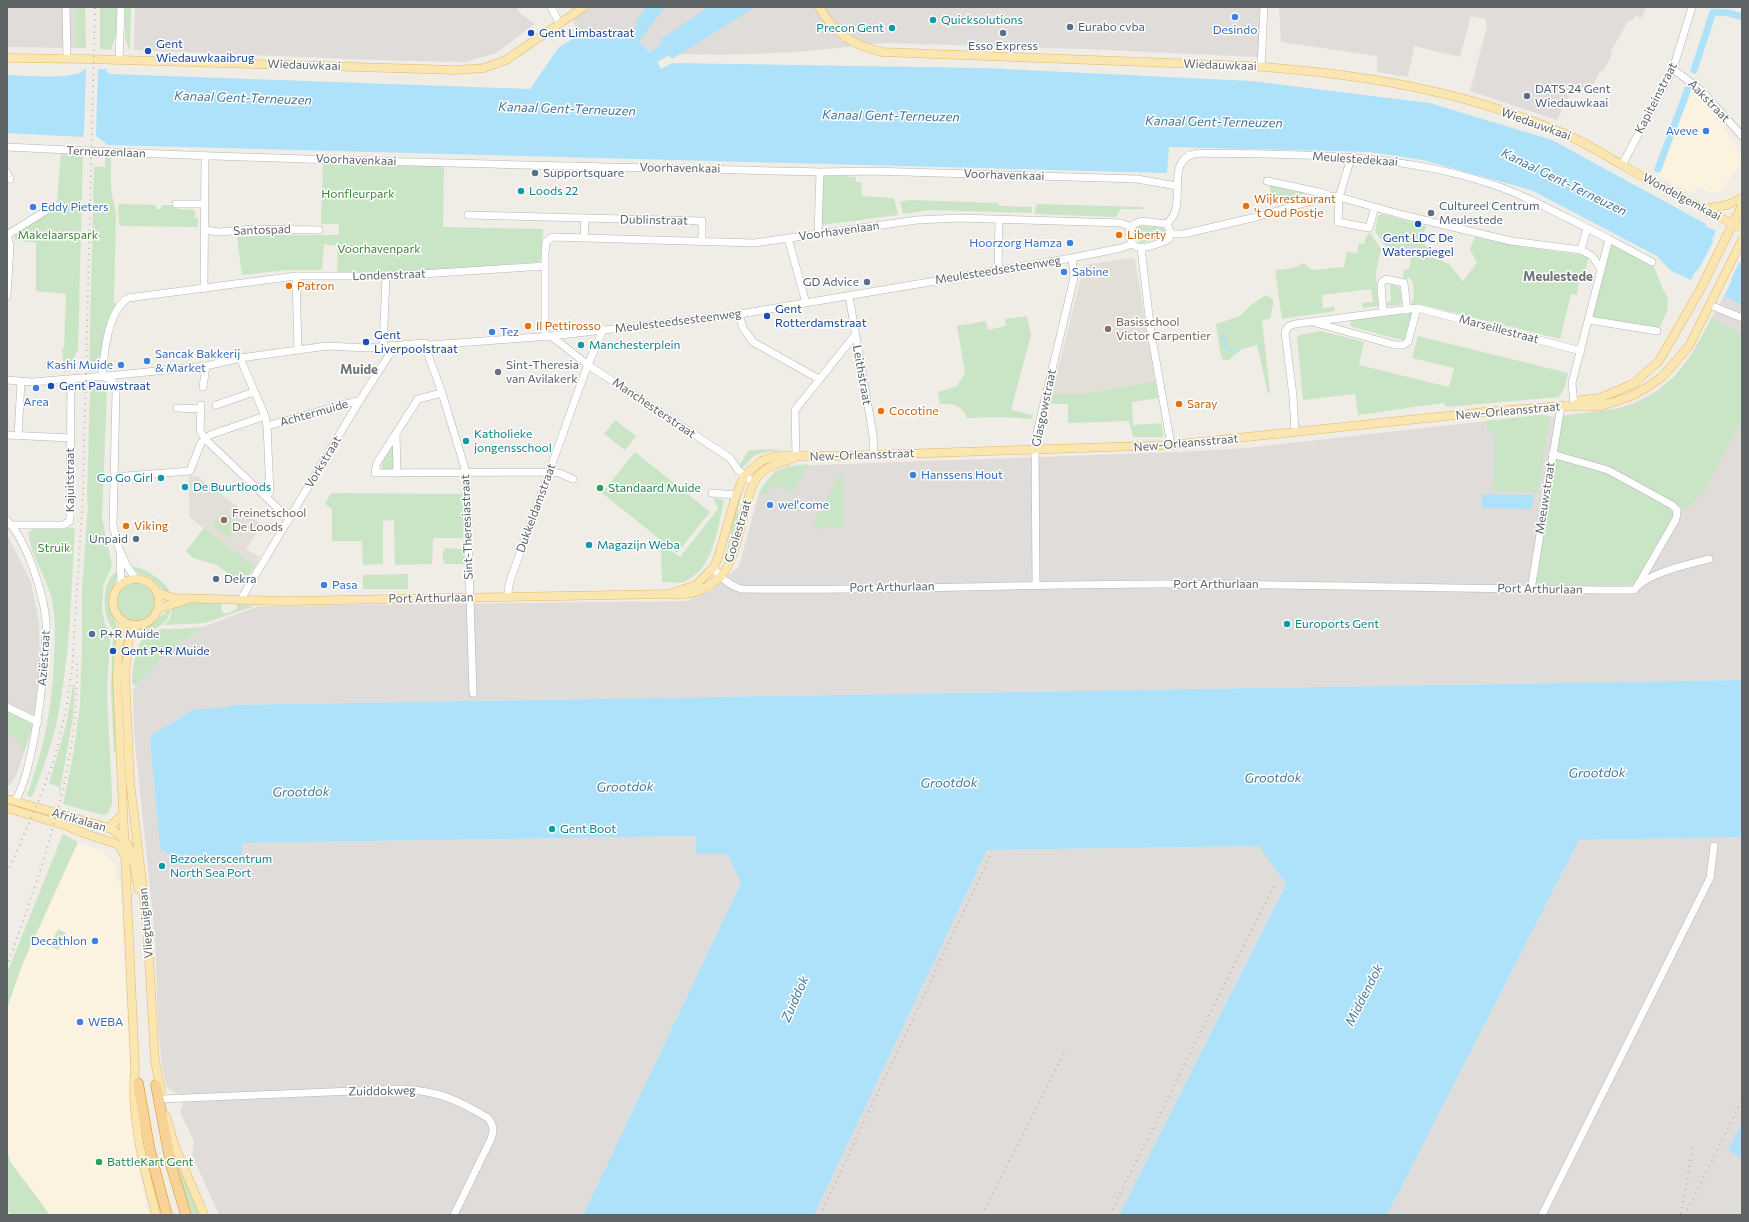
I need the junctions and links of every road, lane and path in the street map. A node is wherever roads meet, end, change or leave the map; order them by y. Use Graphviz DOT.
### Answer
graph roads {
  1 [pos="66,7"];
  2 [pos="121,7"];
  3 [pos="551,7"];
  4 [pos="584,7"];
  5 [pos="819,7"];
  6 [pos="1264,7"];
  7 [pos="1692,7"];
  8 [pos="560,24"];
  9 [pos="7,58"];
  10 [pos="67,58"];
  11 [pos="119,60"];
  12 [pos="1261,67"];
  13 [pos="1673,69"];
  14 [pos="1742,136"];
  15 [pos="7,147"];
  16 [pos="205,156"];
  17 [pos="1351,158"];
  18 [pos="1622,165"];
  19 [pos="820,172"];
  20 [pos="1268,181"];
  21 [pos="1175,185"];
  22 [pos="1329,196"];
  23 [pos="1339,197"];
  24 [pos="1742,198"];
  25 [pos="176,204"];
  26 [pos="204,204"];
  27 [pos="55,205"];
  28 [pos="1742,205"];
  29 [pos="1375,207"];
  30 [pos="1704,209"];
  31 [pos="468,215"];
  32 [pos="585,219"];
  33 [pos="999,220"];
  34 [pos="1166,224"];
  35 [pos="1732,224"];
  36 [pos="1131,227"];
  37 [pos="1588,228"];
  38 [pos="1742,228"];
  39 [pos="204,230"];
  40 [pos="319,230"];
  41 [pos="818,234"];
  42 [pos="1170,234"];
  43 [pos="7,235"];
  44 [pos="584,238"];
  45 [pos="788,238"];
  46 [pos="1609,239"];
  47 [pos="1742,240"];
  48 [pos="702,242"];
  49 [pos="1132,244"];
  50 [pos="1141,248"];
  51 [pos="1581,250"];
  52 [pos="1072,258"];
  53 [pos="1652,262"];
  54 [pos="545,266"];
  55 [pos="1602,267"];
  56 [pos="998,269"];
  57 [pos="296,276"];
  58 [pos="386,276"];
  59 [pos="204,288"];
  60 [pos="7,296"];
  61 [pos="849,296"];
  62 [pos="806,303"];
  63 [pos="1710,305"];
  64 [pos="1417,308"];
  65 [pos="1407,310"];
  66 [pos="1383,313"];
  67 [pos="739,314"];
  68 [pos="1345,317"];
  69 [pos="1742,318"];
  70 [pos="1589,320"];
  71 [pos="1312,322"];
  72 [pos="603,330"];
  73 [pos="1345,331"];
  74 [pos="1657,331"];
  75 [pos="855,335"];
  76 [pos="548,337"];
  77 [pos="424,343"];
  78 [pos="391,345"];
  79 [pos="383,347"];
  80 [pos="298,350"];
  81 [pos="1581,350"];
  82 [pos="240,358"];
  83 [pos="588,365"];
  84 [pos="206,366"];
  85 [pos="102,376"];
  86 [pos="71,379"];
  87 [pos="819,379"];
  88 [pos="7,380"];
  89 [pos="21,382"];
  90 [pos="203,387"];
  91 [pos="254,392"];
  92 [pos="442,393"];
  93 [pos="360,400"];
  94 [pos="216,405"];
  95 [pos="1574,405"];
  96 [pos="1561,406"];
  97 [pos="177,408"];
  98 [pos="265,416"];
  99 [pos="267,426"];
  100 [pos="1295,432"];
  101 [pos="396,433"];
  102 [pos="7,435"];
  103 [pos="18,436"];
  104 [pos="70,438"];
  105 [pos="205,439"];
  106 [pos="1171,445"];
  107 [pos="1035,450"];
  108 [pos="1552,454"];
  109 [pos="874,455"];
  110 [pos="796,457"];
  111 [pos="466,472"];
  112 [pos="548,472"];
  113 [pos="397,473"];
  114 [pos="744,476"];
  115 [pos="113,477"];
  116 [pos="573,479"];
  117 [pos="754,483"];
  118 [pos="712,493"];
  119 [pos="736,495"];
  120 [pos="266,497"];
  121 [pos="289,519"];
  122 [pos="9,522"];
  123 [pos="119,549"];
  124 [pos="1709,559"];
  125 [pos="713,568"];
  126 [pos="720,577"];
  127 [pos="136,579"];
  128 [pos="121,584"];
  129 [pos="1036,584"];
  130 [pos="1638,585"];
  131 [pos="1531,590"];
  132 [pos="159,593"];
  133 [pos="670,594"];
  134 [pos="507,596"];
  135 [pos="469,597"];
  136 [pos="192,598"];
  137 [pos="241,599"];
  138 [pos="159,608"];
  139 [pos="123,621"];
  140 [pos="135,626"];
  141 [pos="473,693"];
  142 [pos="7,707"];
  143 [pos="38,722"];
  144 [pos="11,800"];
  145 [pos="7,809"];
  146 [pos="123,814"];
  147 [pos="135,826"];
  148 [pos="109,828"];
  149 [pos="124,837"];
  150 [pos="107,840"];
  151 [pos="1714,846"];
  152 [pos="124,856"];
  153 [pos="148,942"];
  154 [pos="156,1074"];
  155 [pos="136,1082"];
  156 [pos="156,1085"];
  157 [pos="162,1099"];
  158 [pos="156,1215"];
  159 [pos="167,1215"];
  160 [pos="186,1215"];
  161 [pos="204,1215"];
  162 [pos="454,1215"];
  163 [pos="1542,1215"];
  1 -- 10 [label="street"];
  2 -- 11 [label="street"];
  3 -- 8 [label="street"];
  4 -- 8 [label="main road, Wiedauwkaai"];
  5 -- 12 [label="main road, Wiedauwkaai"];
  6 -- 12 [label="street"];
  7 -- 13 [label="street, Kapiteinstraat"];
  8 -- 11 [label="main road, Wiedauwkaai"];
  9 -- 10 [label="main road, Wiedauwkaai"];
  10 -- 11 [label="main road, Wiedauwkaai"];
  12 -- 18 [label="main road, Wiedauwkaai"];
  13 -- 14 [label="street, Aakstraat"];
  13 -- 18 [label="street, Kapiteinstraat"];
  15 -- 16 [label="street, Terneuzenlaan"];
  16 -- 19 [label="street, Voorhavenkaai"];
  16 -- 26 [label="street"];
  17 -- 21 [label="street, Meulestedekaai"];
  17 -- 23 [label="street"];
  17 -- 37 [label="street, Meulestedekaai"];
  18 -- 30 [label="main road, Wondelgemkaai"];
  19 -- 21 [label="street, Voorhavenkaai"];
  19 -- 41 [label="street"];
  20 -- 22 [label="street"];
  21 -- 34 [label="street, Meulestedekaai"];
  22 -- 23 [label="street"];
  22 -- 42 [label="street"];
  23 -- 29 [label="street"];
  23 -- 29 [label="street"];
  24 -- 30 [label="main road"];
  25 -- 26 [label="street"];
  26 -- 39 [label="street"];
  27 -- 43 [label="street"];
  28 -- 35 [label="main road, New-Orleansstraat"];
  29 -- 51 [label="street"];
  30 -- 35 [label="main road, Wondelgemkaai"];
  31 -- 32 [label="street, Dublinstraat"];
  32 -- 44 [label="street"];
  32 -- 48 [label="street, Dublinstraat"];
  33 -- 36 [label="street, Voorhavenlaan"];
  33 -- 41 [label="street, Voorhavenlaan"];
  33 -- 56 [label="street"];
  34 -- 36 [label="street"];
  34 -- 42 [label="street"];
  35 -- 38 [label="main road, Wondelgemkaai"];
  35 -- 95 [label="main road, New-Orleansstraat"];
  36 -- 49 [label="street"];
  37 -- 46 [label="street, Meulestedekaai"];
  37 -- 51 [label="street"];
  39 -- 40 [label="street, Santospad"];
  39 -- 59 [label="street"];
  41 -- 45 [label="street, Voorhavenlaan"];
  42 -- 50 [label="street"];
  43 -- 60 [label="street"];
  44 -- 48 [label="street, Voorhavenlaan"];
  44 -- 54 [label="street, Voorhavenlaan"];
  45 -- 48 [label="street, Voorhavenlaan"];
  45 -- 62 [label="street"];
  46 -- 53 [label="street"];
  46 -- 55 [label="street"];
  47 -- 63 [label="main road, New-Orleansstraat"];
  49 -- 50 [label="street"];
  49 -- 52 [label="street, Meulesteedsesteenweg"];
  50 -- 106 [label="street"];
  51 -- 55 [label="street"];
  52 -- 56 [label="street, Meulesteedsesteenweg"];
  52 -- 107 [label="street, Glasgowstraat"];
  54 -- 58 [label="street, Londenstraat"];
  54 -- 76 [label="street"];
  55 -- 70 [label="street"];
  56 -- 61 [label="street, Meulesteedsesteenweg"];
  57 -- 58 [label="street, Londenstraat"];
  57 -- 59 [label="street, Londenstraat"];
  57 -- 80 [label="street"];
  58 -- 79 [label="street"];
  59 -- 85 [label="street, Londenstraat"];
  61 -- 62 [label="street, Meulesteedsesteenweg"];
  61 -- 75 [label="street, Leithstraat"];
  62 -- 67 [label="street, Meulesteedsesteenweg"];
  63 -- 69 [label="street"];
  63 -- 95 [label="main road, New-Orleansstraat"];
  64 -- 65 [label="street, Marseillestraat"];
  64 -- 73 [label="street, Marseillestraat"];
  64 -- 81 [label="street, Marseillestraat"];
  65 -- 66 [label="street, Marseillestraat"];
  65 -- 66 [label="street"];
  66 -- 68 [label="street, Marseillestraat"];
  67 -- 72 [label="street, Meulesteedsesteenweg"];
  67 -- 87 [label="street"];
  68 -- 71 [label="street, Marseillestraat"];
  68 -- 73 [label="street"];
  70 -- 74 [label="street"];
  70 -- 81 [label="street"];
  71 -- 73 [label="street, Marseillestraat"];
  71 -- 100 [label="street, Marseillestraat"];
  72 -- 76 [label="street, Meulesteedsesteenweg"];
  72 -- 83 [label="street, Dukkeldamstraat"];
  75 -- 87 [label="street"];
  75 -- 109 [label="street, Leithstraat"];
  76 -- 77 [label="street, Meulesteedsesteenweg"];
  76 -- 83 [label="street, Manchesterstraat"];
  77 -- 78 [label="street, Meulesteedsesteenweg"];
  77 -- 92 [label="street, Sint-Theresiastraat"];
  78 -- 79 [label="street, Meulesteedsesteenweg"];
  78 -- 93 [label="street, Vorkstraat"];
  79 -- 80 [label="street, Meulesteedsesteenweg"];
  80 -- 82 [label="street, Meulesteedsesteenweg"];
  81 -- 95 [label="street"];
  82 -- 84 [label="street, Meulesteedsesteenweg"];
  82 -- 91 [label="street"];
  83 -- 112 [label="street, Dukkeldamstraat"];
  83 -- 114 [label="street, Manchesterstraat"];
  84 -- 85 [label="street, Meulesteedsesteenweg"];
  84 -- 90 [label="street"];
  85 -- 86 [label="street, Meulesteedsesteenweg"];
  85 -- 115 [label="street"];
  86 -- 89 [label="street, Meulesteedsesteenweg"];
  86 -- 104 [label="street, Kajuitstraat"];
  87 -- 110 [label="street"];
  88 -- 89 [label="street, Meulesteedsesteenweg"];
  89 -- 103 [label="street"];
  91 -- 94 [label="street"];
  91 -- 98 [label="street"];
  92 -- 101 [label="street"];
  92 -- 111 [label="street, Sint-Theresiastraat"];
  93 -- 99 [label="street, Achtermuide"];
  93 -- 121 [label="street, Vorkstraat"];
  95 -- 96 [label="main road, New-Orleansstraat"];
  96 -- 100 [label="main road, New-Orleansstraat"];
  96 -- 108 [label="street, Meeuwstraat"];
  97 -- 105 [label="street"];
  98 -- 99 [label="street"];
  98 -- 105 [label="street, Achtermuide"];
  99 -- 120 [label="street"];
  100 -- 106 [label="main road, New-Orleansstraat"];
  101 -- 113 [label="street"];
  101 -- 113 [label="street"];
  102 -- 103 [label="street"];
  103 -- 104 [label="street"];
  104 -- 122 [label="street, Kajuitstraat"];
  105 -- 115 [label="street"];
  105 -- 120 [label="street"];
  106 -- 107 [label="main road, New-Orleansstraat"];
  107 -- 109 [label="main road, New-Orleansstraat"];
  107 -- 129 [label="street, Glasgowstraat"];
  108 -- 130 [label="street"];
  108 -- 131 [label="street, Meeuwstraat"];
  109 -- 110 [label="main road, New-Orleansstraat"];
  110 -- 114 [label="main road, New-Orleansstraat"];
  110 -- 117 [label="main road"];
  111 -- 112 [label="street"];
  111 -- 113 [label="street"];
  111 -- 135 [label="street, Sint-Theresiastraat"];
  112 -- 116 [label="street"];
  112 -- 134 [label="street, Dukkeldamstraat"];
  114 -- 117 [label="street, Manchesterstraat"];
  114 -- 119 [label="main road, Goolestraat"];
  115 -- 123 [label="street"];
  117 -- 126 [label="main road, Goolestraat"];
  118 -- 119 [label="street, Goolestraat"];
  119 -- 125 [label="main road, Goolestraat"];
  120 -- 121 [label="street"];
  121 -- 137 [label="street, Vorkstraat"];
  122 -- 143 [label="street, Aziëstraat"];
  123 -- 127 [label="street"];
  123 -- 128 [label="street"];
  124 -- 130 [label="street, Port Arthurlaan"];
  125 -- 126 [label="street, Port Arthurlaan"];
  125 -- 133 [label="main road, Port Arthurlaan"];
  126 -- 129 [label="street, Port Arthurlaan"];
  126 -- 133 [label="main road, Port Arthurlaan"];
  127 -- 128 [label="main road"];
  127 -- 132 [label="main road, Port Arthurlaan"];
  128 -- 139 [label="main road"];
  129 -- 131 [label="street, Port Arthurlaan"];
  130 -- 131 [label="street, Port Arthurlaan"];
  132 -- 136 [label="main road, Port Arthurlaan"];
  132 -- 138 [label="main road"];
  133 -- 134 [label="main road, Port Arthurlaan"];
  134 -- 135 [label="main road, Port Arthurlaan"];
  135 -- 137 [label="main road, Port Arthurlaan"];
  135 -- 141 [label="street, Sint-Theresiastraat"];
  136 -- 137 [label="main road, Port Arthurlaan"];
  136 -- 138 [label="main road, Port Arthurlaan"];
  138 -- 140 [label="main road"];
  139 -- 140 [label="main road"];
  139 -- 146 [label="main road, Vliegtuiglaan"];
  140 -- 147 [label="main road, Vliegtuiglaan"];
  142 -- 143 [label="street"];
  143 -- 144 [label="street, Aziëstraat"];
  144 -- 148 [label="main road, Afrikalaan"];
  145 -- 150 [label="main road, Afrikalaan"];
  146 -- 148 [label="main road"];
  146 -- 149 [label="main road, Vliegtuiglaan"];
  147 -- 149 [label="main road"];
  147 -- 153 [label="main road, Vliegtuiglaan"];
  148 -- 149 [label="main road, Afrikalaan"];
  149 -- 150 [label="main road, Afrikalaan"];
  149 -- 152 [label="main road, Vliegtuiglaan"];
  149 -- 153 [label="main road"];
  150 -- 152 [label="main road"];
  151 -- 163 [label="street"];
  152 -- 155 [label="main road, Vliegtuiglaan"];
  153 -- 154 [label="main road, Vliegtuiglaan"];
  154 -- 156 [label="main road"];
  154 -- 157 [label="main road, Vliegtuiglaan"];
  155 -- 158 [label="main road"];
  155 -- 159 [label="highway"];
  156 -- 160 [label="highway"];
  157 -- 161 [label="main road, Vliegtuiglaan"];
  157 -- 162 [label="street, Zuiddokweg"];
}
